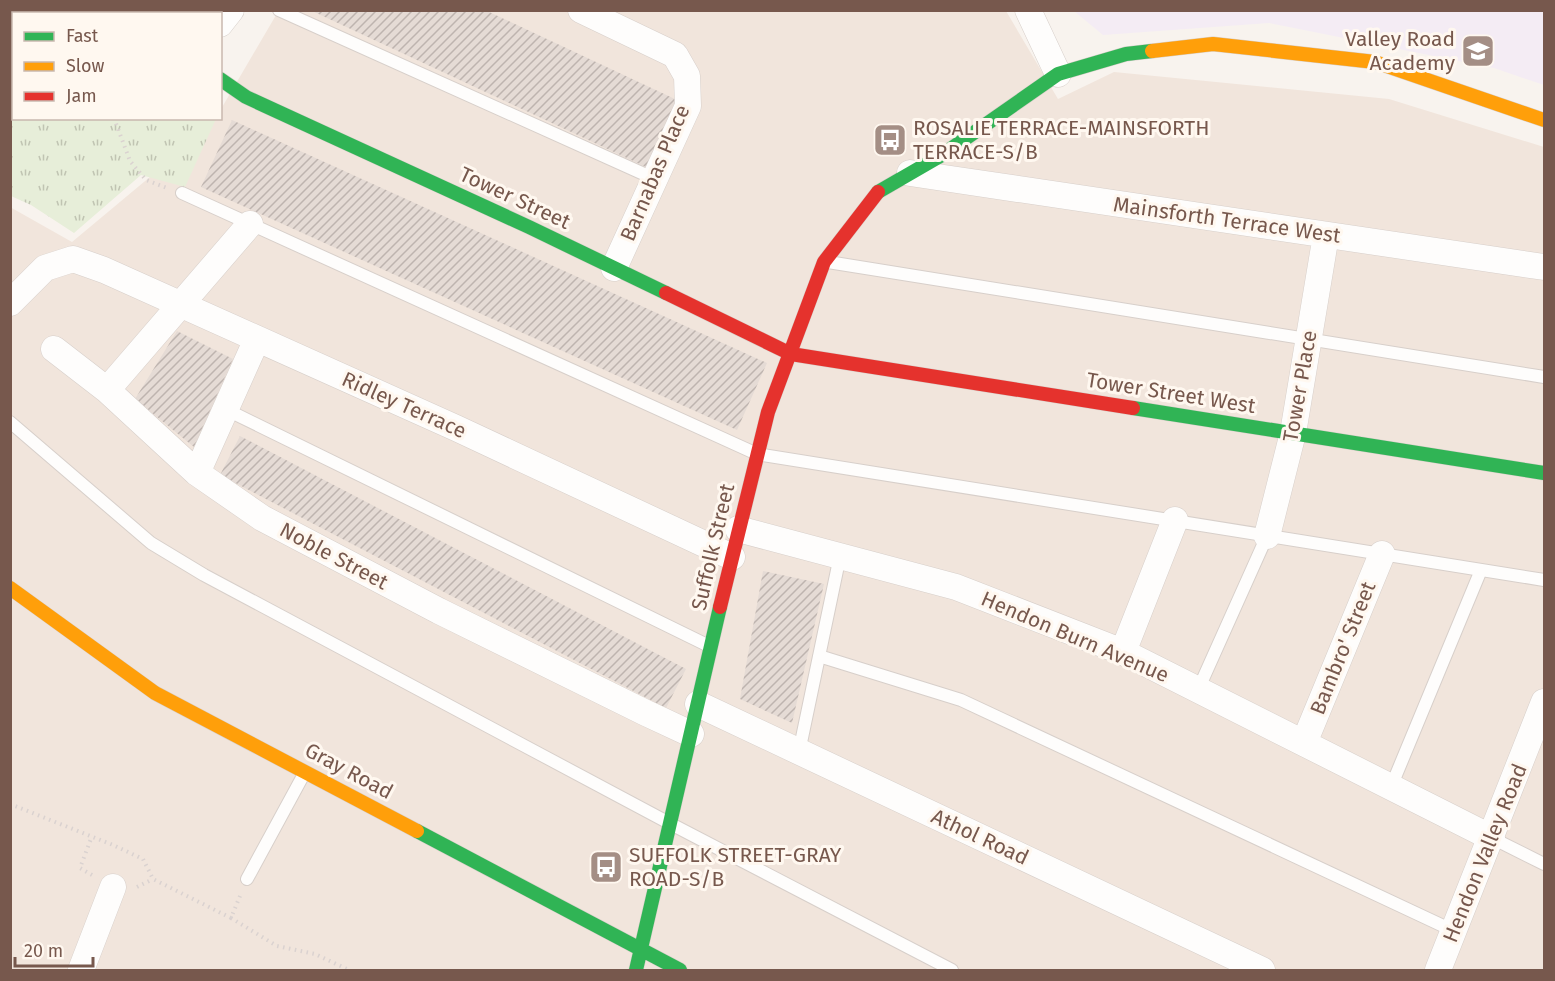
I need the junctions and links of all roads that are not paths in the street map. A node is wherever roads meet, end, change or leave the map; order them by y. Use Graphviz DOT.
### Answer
graph roads {
  1 [pos="279,10"];
  2 [pos="581,10"];
  3 [pos="1028,10"];
  4 [pos="1058,74"];
  5 [pos="222,80"];
  6 [pos="1545,120"];
  7 [pos="909,173"];
  8 [pos="655,179"];
  9 [pos="182,193"];
  10 [pos="250,224"];
  11 [pos="1326,235"];
  12 [pos="824,262"];
  13 [pos="1545,267"];
  14 [pos="614,268"];
  15 [pos="10,303"];
  16 [pos="181,305"];
  17 [pos="257,339"];
  18 [pos="1309,340"];
  19 [pos="54,349"];
  20 [pos="792,354"];
  21 [pos="1545,377"];
  22 [pos="107,390"];
  23 [pos="225,409"];
  24 [pos="10,422"];
  25 [pos="1293,433"];
  26 [pos="757,454"];
  27 [pos="197,473"];
  28 [pos="1545,473"];
  29 [pos="1175,520"];
  30 [pos="738,529"];
  31 [pos="1267,536"];
  32 [pos="1382,554"];
  33 [pos="840,556"];
  34 [pos="732,557"];
  35 [pos="1481,570"];
  36 [pos="1545,580"];
  37 [pos="10,588"];
  38 [pos="711,647"];
  39 [pos="1123,652"];
  40 [pos="819,656"];
  41 [pos="1198,690"];
  42 [pos="1545,702"];
  43 [pos="698,704"];
  44 [pos="691,734"];
  45 [pos="1304,743"];
  46 [pos="799,752"];
  47 [pos="306,772"];
  48 [pos="1391,787"];
  49 [pos="671,824"];
  50 [pos="1492,838"];
  51 [pos="1545,864"];
  52 [pos="247,879"];
  53 [pos="113,887"];
  54 [pos="1454,931"];
  55 [pos="642,950"];
  56 [pos="81,970"];
  57 [pos="636,970"];
  58 [pos="680,970"];
  59 [pos="952,970"];
  60 [pos="1262,970"];
  61 [pos="1438,970"];
  1 -- 8 [label="lane"];
  2 -- 8 [label="street, Barnabas Place"];
  3 -- 4 [label="street"];
  4 -- 6 [label="street, Suffolk Street"];
  4 -- 7 [label="street, Suffolk Street"];
  5 -- 14 [label="street, Tower Street"];
  7 -- 11 [label="street, Mainsforth Terrace West"];
  7 -- 12 [label="street, Suffolk Street"];
  8 -- 14 [label="street, Barnabas Place"];
  9 -- 10 [label="lane"];
  10 -- 16 [label="street"];
  10 -- 26 [label="lane"];
  11 -- 13 [label="street, Mainsforth Terrace West"];
  11 -- 18 [label="street, Tower Place"];
  12 -- 18 [label="lane"];
  12 -- 20 [label="street, Suffolk Street"];
  14 -- 20 [label="street, Tower Street"];
  15 -- 16 [label="street, Ridley Terrace"];
  16 -- 17 [label="street, Ridley Terrace"];
  16 -- 22 [label="street"];
  17 -- 23 [label="street"];
  17 -- 34 [label="street, Ridley Terrace"];
  18 -- 21 [label="lane"];
  18 -- 25 [label="street, Tower Place"];
  19 -- 22 [label="street, Noble Street"];
  20 -- 25 [label="street, Tower Street West"];
  20 -- 26 [label="street, Suffolk Street"];
  22 -- 27 [label="street, Noble Street"];
  23 -- 27 [label="street"];
  23 -- 38 [label="lane"];
  24 -- 49 [label="lane"];
  25 -- 28 [label="street, Tower Street West"];
  25 -- 31 [label="street, Tower Place"];
  26 -- 29 [label="lane"];
  26 -- 30 [label="street, Suffolk Street"];
  27 -- 44 [label="street, Noble Street"];
  29 -- 31 [label="lane"];
  29 -- 39 [label="street"];
  30 -- 33 [label="street, Hendon Burn Avenue"];
  30 -- 34 [label="street, Suffolk Street"];
  31 -- 32 [label="lane"];
  31 -- 41 [label="lane"];
  32 -- 35 [label="lane"];
  32 -- 45 [label="street, Bambro' Street"];
  33 -- 39 [label="street, Hendon Burn Avenue"];
  33 -- 40 [label="lane"];
  34 -- 38 [label="street, Suffolk Street"];
  35 -- 36 [label="lane"];
  35 -- 48 [label="lane"];
  37 -- 47 [label="street, Gray Road"];
  38 -- 43 [label="street, Suffolk Street"];
  39 -- 41 [label="street, Hendon Burn Avenue"];
  40 -- 46 [label="lane"];
  40 -- 54 [label="lane"];
  41 -- 45 [label="street, Hendon Burn Avenue"];
  42 -- 50 [label="street, Hendon Valley Road"];
  43 -- 44 [label="street, Suffolk Street"];
  43 -- 46 [label="street, Athol Road"];
  44 -- 49 [label="street, Suffolk Street"];
  45 -- 48 [label="street, Hendon Burn Avenue"];
  46 -- 60 [label="street, Athol Road"];
  47 -- 52 [label="lane"];
  47 -- 55 [label="street, Gray Road"];
  48 -- 50 [label="street, Hendon Burn Avenue"];
  49 -- 55 [label="street, Suffolk Street"];
  49 -- 59 [label="lane"];
  50 -- 51 [label="lane"];
  50 -- 54 [label="street, Hendon Valley Road"];
  53 -- 56 [label="street"];
  54 -- 61 [label="street, Hendon Valley Road"];
  55 -- 57 [label="street, Suffolk Street"];
  55 -- 58 [label="street, Gray Road"];
}
